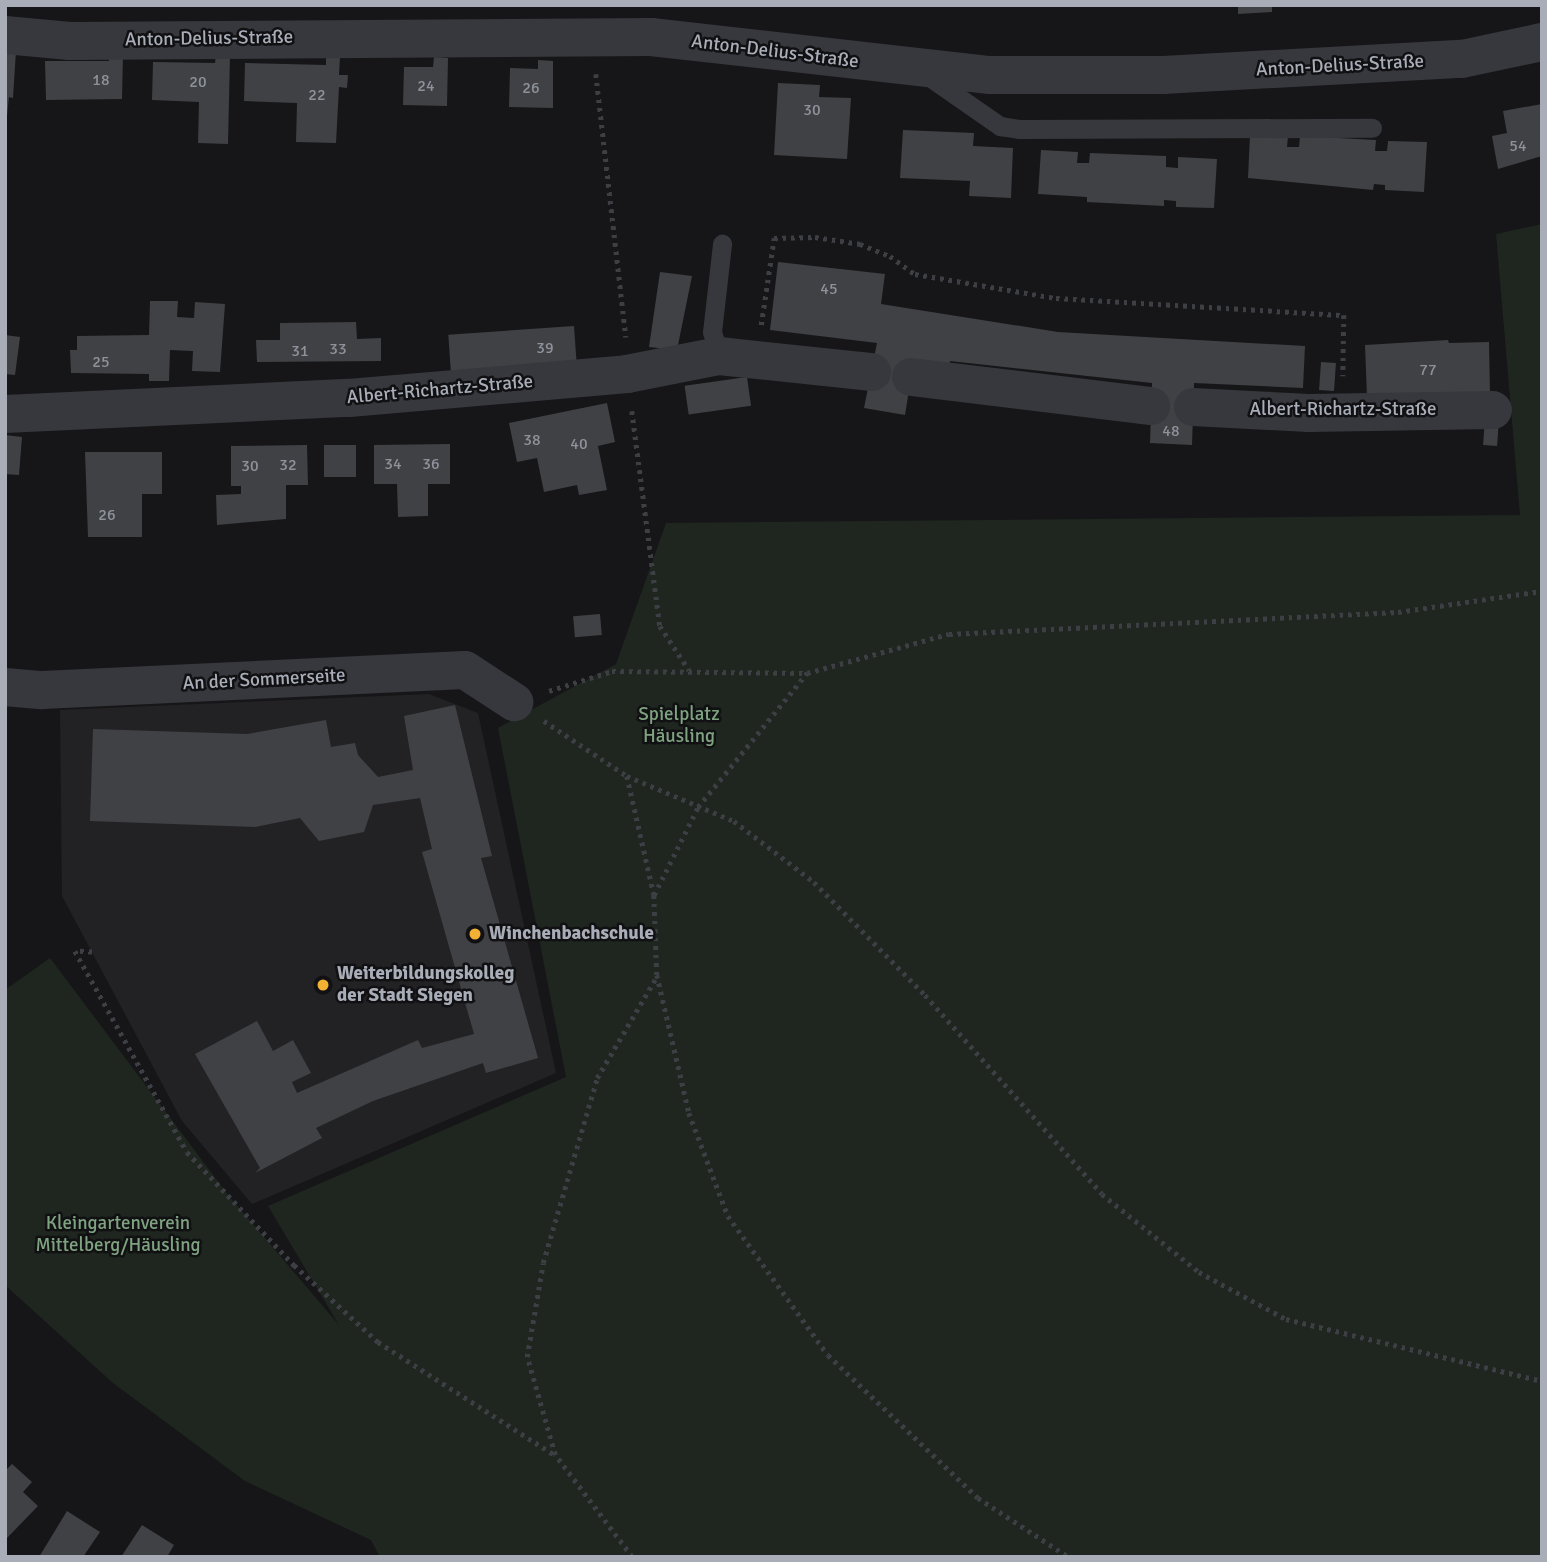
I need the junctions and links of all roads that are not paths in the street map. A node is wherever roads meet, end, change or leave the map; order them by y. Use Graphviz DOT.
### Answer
graph roads {
  1 [pos="5,35"];
  2 [pos="1542,42"];
  3 [pos="918,69"];
  4 [pos="1372,128"];
  5 [pos="722,244"];
  6 [pos="738,358"];
  7 [pos="872,372"];
  8 [pos="911,377"];
  9 [pos="1151,406"];
  10 [pos="1193,407"];
  11 [pos="1493,410"];
  12 [pos="5,414"];
  13 [pos="5,687"];
  14 [pos="514,702"];
  1 -- 3 [label="street, Anton-Delius-Straße"];
  2 -- 3 [label="street, Anton-Delius-Straße"];
  3 -- 4 [label="lane"];
  5 -- 6 [label="lane"];
  6 -- 7 [label="street, Albert-Richartz-Straße"];
  6 -- 12 [label="street, Albert-Richartz-Straße"];
  8 -- 9 [label="street"];
  10 -- 11 [label="street, Albert-Richartz-Straße"];
  13 -- 14 [label="street, An der Sommerseite"];
}
